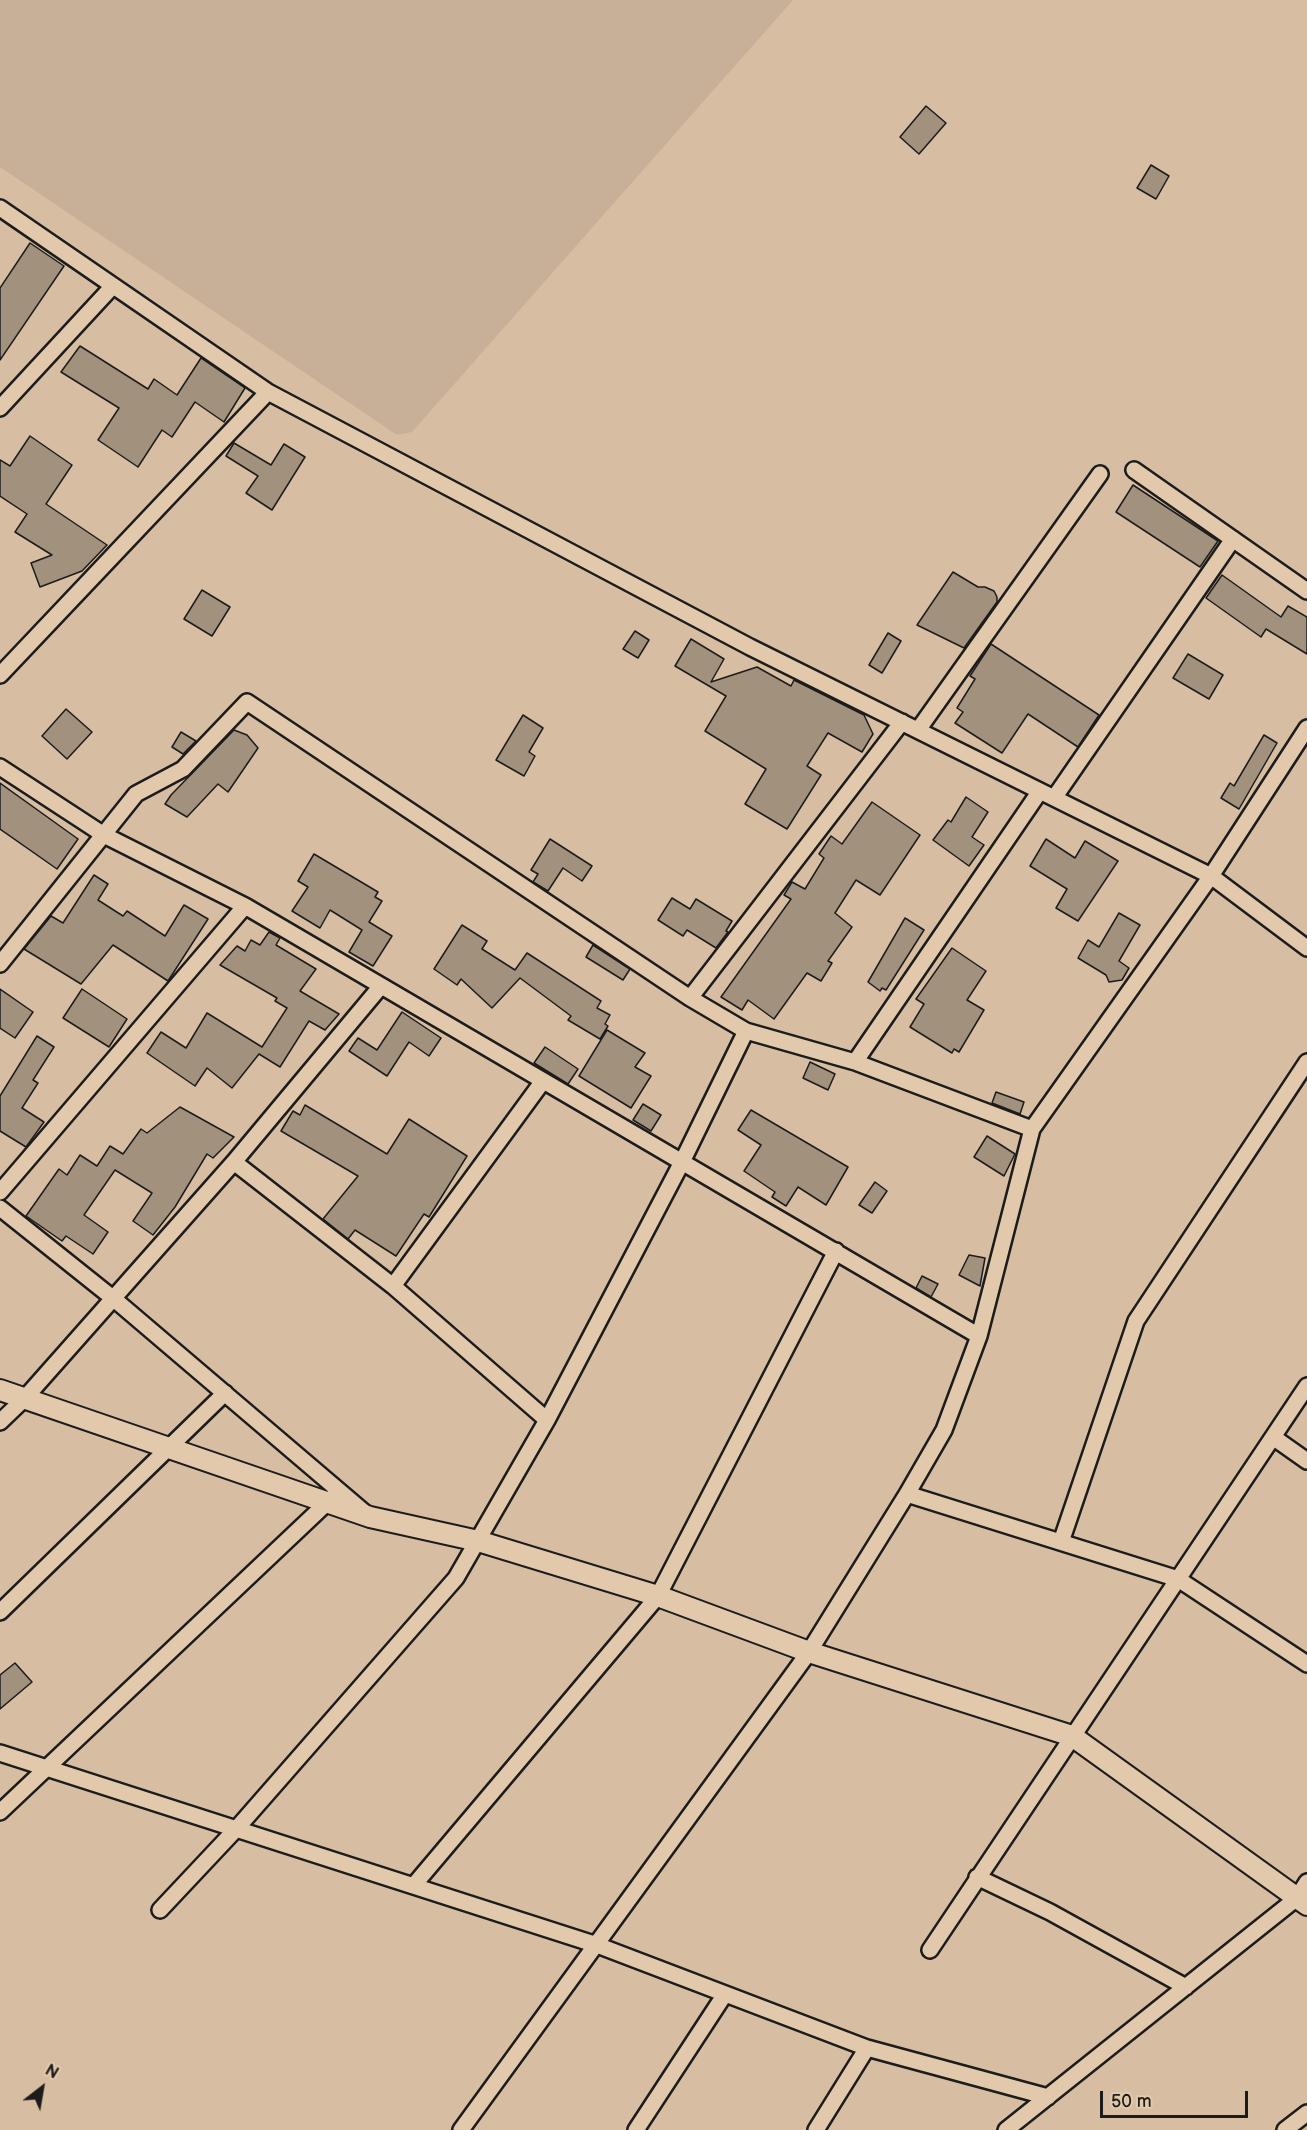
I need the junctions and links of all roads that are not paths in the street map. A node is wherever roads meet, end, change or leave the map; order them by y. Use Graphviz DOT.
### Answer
graph roads {
  1 [pos="0,208"];
  2 [pos="112,287"];
  3 [pos="268,392"];
  4 [pos="1,406"];
  5 [pos="1134,470"];
  6 [pos="1100,474"];
  7 [pos="1233,539"];
  8 [pos="1307,591"];
  9 [pos="0,675"];
  10 [pos="902,722"];
  11 [pos="1307,728"];
  12 [pos="918,729"];
  13 [pos="0,766"];
  14 [pos="1040,790"];
  15 [pos="1054,798"];
  16 [pos="104,835"];
  17 [pos="1211,876"];
  18 [pos="245,906"];
  19 [pos="1307,948"];
  20 [pos="0,964"];
  21 [pos="381,986"];
  22 [pos="690,998"];
  23 [pos="746,1031"];
  24 [pos="855,1062"];
  25 [pos="1307,1062"];
  26 [pos="543,1081"];
  27 [pos="1032,1129"];
  28 [pos="234,1162"];
  29 [pos="682,1162"];
  30 [pos="0,1192"];
  31 [pos="0,1208"];
  32 [pos="836,1251"];
  33 [pos="393,1286"];
  34 [pos="114,1299"];
  35 [pos="979,1335"];
  36 [pos="1307,1386"];
  37 [pos="0,1390"];
  38 [pos="225,1393"];
  39 [pos="25,1398"];
  40 [pos="547,1420"];
  41 [pos="0,1422"];
  42 [pos="1273,1437"];
  43 [pos="170,1446"];
  44 [pos="1307,1461"];
  45 [pos="907,1494"];
  46 [pos="335,1496"];
  47 [pos="477,1541"];
  48 [pos="1061,1542"];
  49 [pos="1178,1579"];
  50 [pos="658,1596"];
  51 [pos="0,1612"];
  52 [pos="809,1652"];
  53 [pos="1307,1664"];
  54 [pos="1072,1736"];
  55 [pos="0,1753"];
  56 [pos="46,1768"];
  57 [pos="0,1812"];
  58 [pos="238,1827"];
  59 [pos="977,1877"];
  60 [pos="414,1885"];
  61 [pos="1304,1895"];
  62 [pos="160,1910"];
  63 [pos="597,1945"];
  64 [pos="930,1950"];
  65 [pos="1186,1987"];
  66 [pos="725,1994"];
  67 [pos="867,2048"];
  68 [pos="1048,2097"];
  69 [pos="1306,2115"];
  70 [pos="461,2130"];
  71 [pos="636,2130"];
  72 [pos="816,2130"];
  73 [pos="1006,2130"];
  74 [pos="1285,2130"];
  1 -- 2 [label="street"];
  2 -- 3 [label="street"];
  2 -- 4 [label="street"];
  3 -- 9 [label="street"];
  3 -- 10 [label="street"];
  5 -- 7 [label="street"];
  6 -- 12 [label="street"];
  7 -- 8 [label="street"];
  7 -- 15 [label="street"];
  10 -- 12 [label="street"];
  10 -- 22 [label="street"];
  11 -- 17 [label="street"];
  12 -- 14 [label="street"];
  13 -- 16 [label="street"];
  14 -- 15 [label="street"];
  14 -- 24 [label="street"];
  15 -- 17 [label="street"];
  16 -- 18 [label="street"];
  16 -- 20 [label="street"];
  16 -- 22 [label="street"];
  17 -- 19 [label="street"];
  17 -- 27 [label="street"];
  18 -- 21 [label="street"];
  18 -- 30 [label="street"];
  21 -- 26 [label="street"];
  21 -- 28 [label="street"];
  22 -- 23 [label="street"];
  23 -- 24 [label="street"];
  23 -- 29 [label="street"];
  24 -- 27 [label="street"];
  25 -- 48 [label="street"];
  26 -- 29 [label="street"];
  26 -- 33 [label="street"];
  27 -- 35 [label="street"];
  28 -- 33 [label="street"];
  28 -- 34 [label="street"];
  29 -- 32 [label="street"];
  29 -- 40 [label="street"];
  31 -- 34 [label="street"];
  32 -- 35 [label="street"];
  32 -- 50 [label="street"];
  33 -- 40 [label="street"];
  34 -- 38 [label="street"];
  34 -- 39 [label="street"];
  35 -- 45 [label="street"];
  36 -- 42 [label="street"];
  37 -- 39 [label="street"];
  38 -- 43 [label="street"];
  38 -- 46 [label="street"];
  39 -- 41 [label="street"];
  39 -- 43 [label="street"];
  40 -- 47 [label="street"];
  42 -- 44 [label="street"];
  42 -- 49 [label="street"];
  43 -- 46 [label="street"];
  43 -- 51 [label="street"];
  45 -- 48 [label="street"];
  45 -- 52 [label="street"];
  46 -- 47 [label="street"];
  46 -- 56 [label="street"];
  47 -- 50 [label="street"];
  47 -- 58 [label="street"];
  48 -- 49 [label="street"];
  49 -- 53 [label="street"];
  49 -- 54 [label="street"];
  50 -- 52 [label="street"];
  50 -- 60 [label="street"];
  52 -- 54 [label="street"];
  52 -- 63 [label="street"];
  54 -- 59 [label="street"];
  54 -- 61 [label="street"];
  55 -- 56 [label="street"];
  56 -- 57 [label="street"];
  56 -- 58 [label="street"];
  58 -- 60 [label="street"];
  58 -- 62 [label="street"];
  59 -- 64 [label="street"];
  59 -- 65 [label="street"];
  60 -- 63 [label="street"];
  61 -- 65 [label="street"];
  63 -- 66 [label="street"];
  63 -- 70 [label="street"];
  65 -- 68 [label="street"];
  66 -- 67 [label="street"];
  66 -- 71 [label="street"];
  67 -- 68 [label="street"];
  67 -- 72 [label="street"];
  68 -- 73 [label="street"];
  69 -- 74 [label="street"];
}
